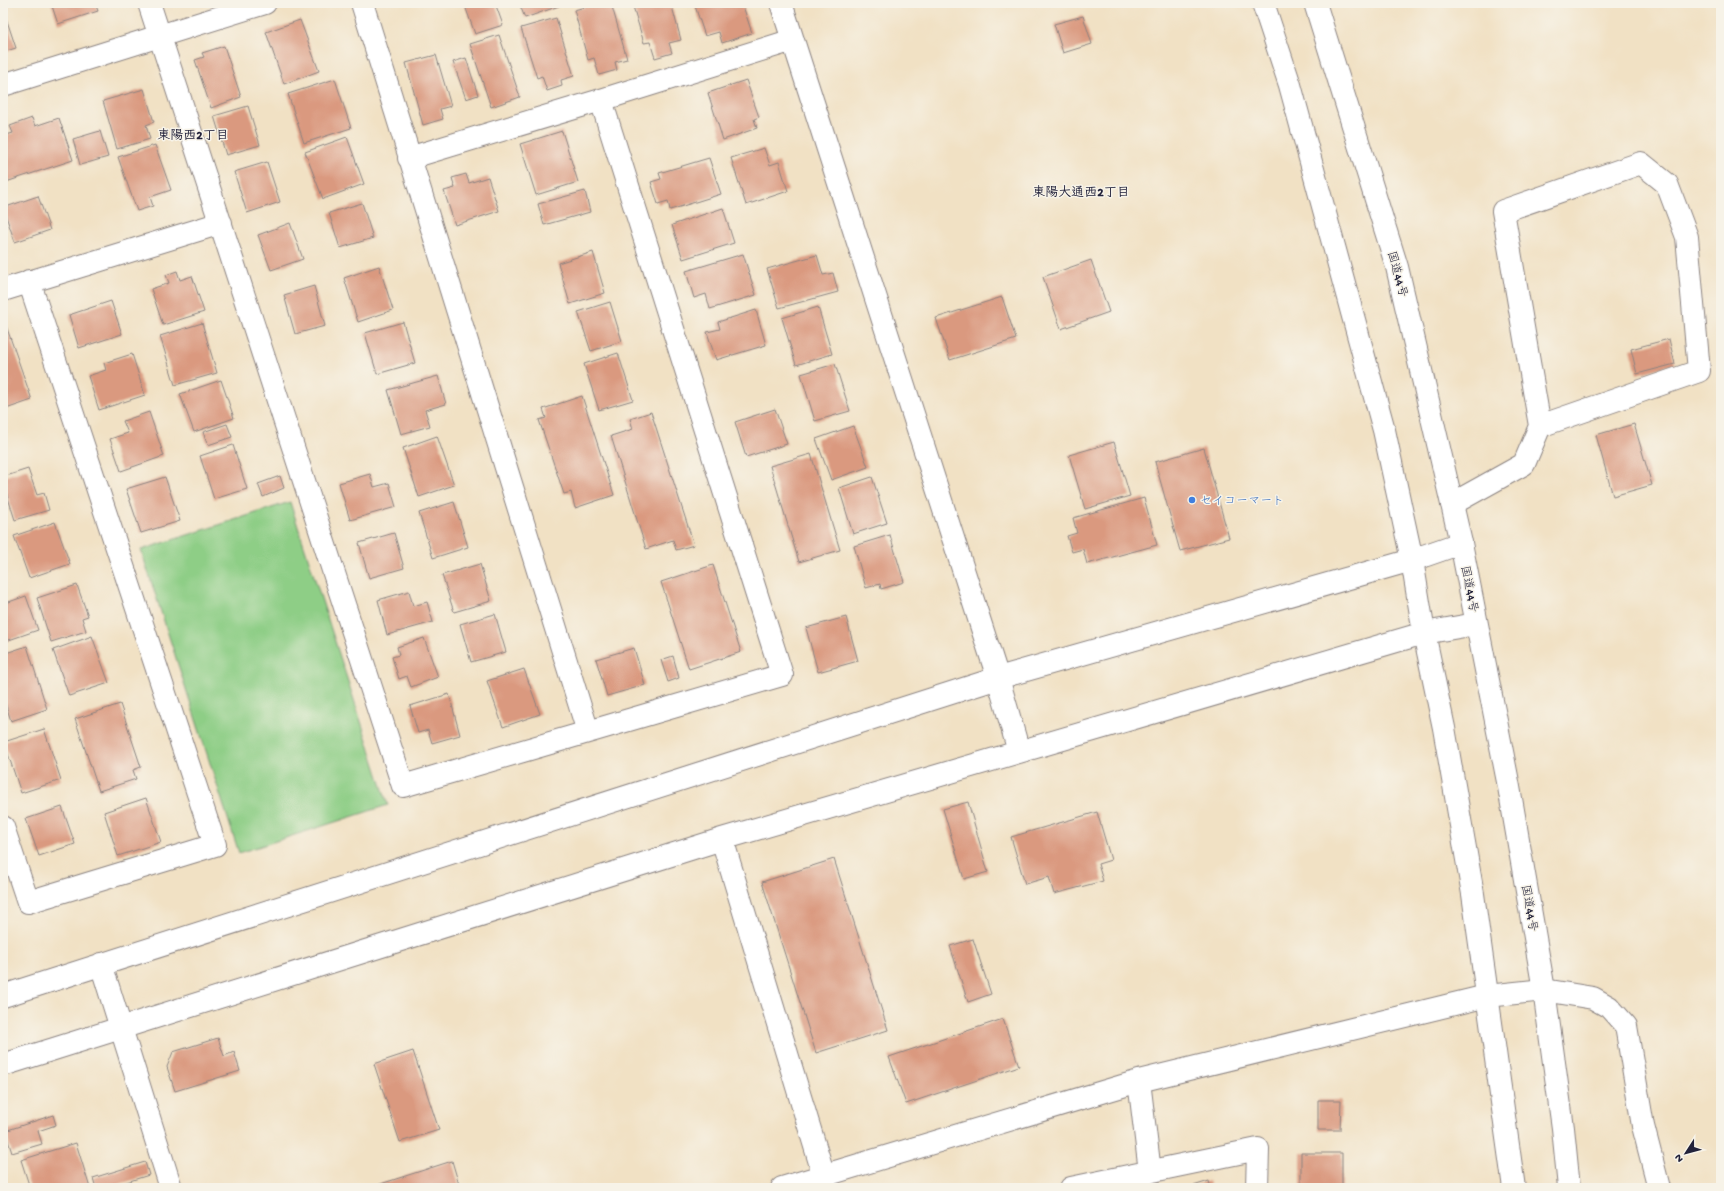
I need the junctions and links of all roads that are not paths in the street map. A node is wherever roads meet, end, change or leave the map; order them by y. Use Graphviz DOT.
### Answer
graph roads {
  1 [pos="149,3"];
  2 [pos="265,3"];
  3 [pos="362,3"];
  4 [pos="781,3"];
  5 [pos="1263,3"];
  6 [pos="1315,3"];
  7 [pos="159,36"];
  8 [pos="793,40"];
  9 [pos="3,85"];
  10 [pos="601,100"];
  11 [pos="409,158"];
  12 [pos="220,223"];
  13 [pos="29,282"];
  14 [pos="3,290"];
  15 [pos="1540,426"];
  16 [pos="1452,504"];
  17 [pos="1461,543"];
  18 [pos="1412,560"];
  19 [pos="1476,624"];
  20 [pos="1424,633"];
  21 [pos="998,678"];
  22 [pos="588,732"];
  23 [pos="1019,752"];
  24 [pos="3,827"];
  25 [pos="722,839"];
  26 [pos="101,964"];
  27 [pos="1544,990"];
  28 [pos="3,996"];
  29 [pos="1487,996"];
  30 [pos="121,1028"];
  31 [pos="3,1065"];
  32 [pos="1139,1081"];
  33 [pos="1150,1172"];
  34 [pos="824,1176"];
  35 [pos="1092,1186"];
  36 [pos="172,1188"];
  37 [pos="782,1188"];
  38 [pos="1070,1188"];
  39 [pos="1257,1188"];
  40 [pos="1514,1188"];
  41 [pos="1569,1188"];
  42 [pos="1659,1188"];
  1 -- 7 [label="main road"];
  2 -- 7 [label="main road"];
  3 -- 11 [label="main road"];
  4 -- 8 [label="main road"];
  5 -- 18 [label="main road"];
  6 -- 16 [label="main road, 国道44号"];
  7 -- 9 [label="main road"];
  7 -- 12 [label="main road"];
  8 -- 10 [label="main road"];
  8 -- 21 [label="main road"];
  10 -- 11 [label="main road"];
  10 -- 22 [label="main road"];
  11 -- 22 [label="main road"];
  12 -- 13 [label="main road"];
  12 -- 22 [label="main road"];
  13 -- 14 [label="main road"];
  13 -- 24 [label="main road"];
  15 -- 15 [label="main road"];
  15 -- 16 [label="main road"];
  16 -- 17 [label="main road, 国道44号"];
  17 -- 18 [label="main road"];
  17 -- 19 [label="main road, 国道44号"];
  18 -- 20 [label="main road"];
  18 -- 21 [label="main road"];
  19 -- 20 [label="main road"];
  19 -- 27 [label="main road, 国道44号"];
  20 -- 23 [label="main road"];
  20 -- 29 [label="main road"];
  21 -- 23 [label="main road"];
  21 -- 26 [label="main road"];
  23 -- 25 [label="main road"];
  25 -- 30 [label="main road"];
  25 -- 34 [label="main road"];
  26 -- 28 [label="main road"];
  26 -- 30 [label="main road"];
  27 -- 29 [label="main road"];
  27 -- 41 [label="main road, 国道44号"];
  27 -- 42 [label="main road"];
  29 -- 32 [label="main road"];
  29 -- 40 [label="main road"];
  30 -- 31 [label="main road"];
  30 -- 36 [label="main road"];
  32 -- 33 [label="main road"];
  32 -- 34 [label="main road"];
  33 -- 35 [label="main road"];
  33 -- 39 [label="main road"];
  34 -- 37 [label="main road"];
  35 -- 38 [label="main road"];
}
